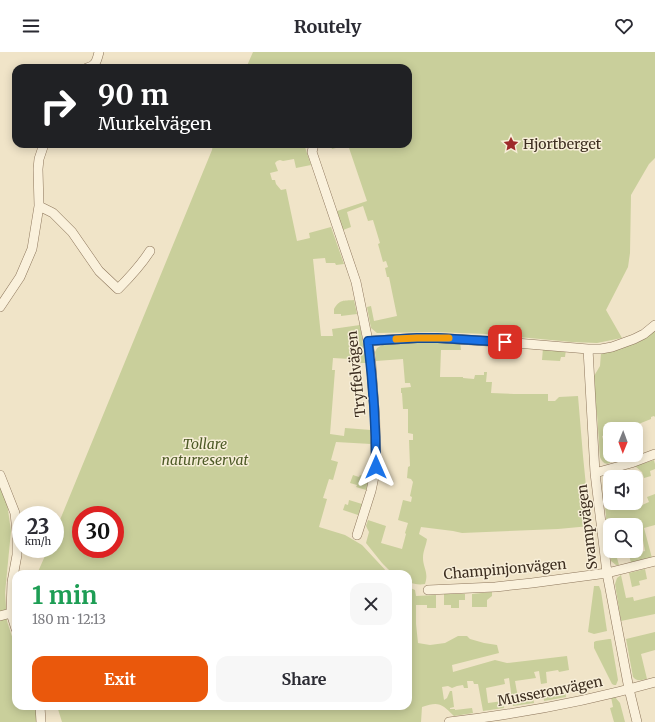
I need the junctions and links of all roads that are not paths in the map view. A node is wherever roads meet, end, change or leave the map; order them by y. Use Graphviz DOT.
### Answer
graph roads {
  1 [pos="99,52"];
  2 [pos="94,64"];
  3 [pos="43,148"];
  4 [pos="313,148"];
  5 [pos="39,206"];
  6 [pos="150,251"];
  7 [pos="0,307"];
  8 [pos="655,325"];
  9 [pos="368,341"];
  10 [pos="588,349"];
  11 [pos="655,454"];
  12 [pos="595,473"];
  13 [pos="0,475"];
  14 [pos="357,535"];
  15 [pos="655,561"];
  16 [pos="14,570"];
  17 [pos="607,573"];
  18 [pos="12,582"];
  19 [pos="428,590"];
  20 [pos="11,613"];
  21 [pos="0,616"];
  22 [pos="12,616"];
  23 [pos="655,682"];
  24 [pos="629,689"];
  25 [pos="40,710"];
  26 [pos="41,722"];
  27 [pos="448,722"];
  28 [pos="637,722"];
  1 -- 2 [label="street"];
  3 -- 5 [label="street"];
  4 -- 9 [label="street, Tryffelvägen"];
  5 -- 6 [label="street"];
  5 -- 7 [label="street"];
  8 -- 10 [label="street"];
  9 -- 10 [label="street"];
  9 -- 14 [label="street, Tryffelvägen"];
  10 -- 12 [label="street, Svampvägen"];
  11 -- 12 [label="street"];
  12 -- 17 [label="street, Svampvägen"];
  13 -- 16 [label="street"];
  15 -- 17 [label="street, Champinjonvägen"];
  17 -- 19 [label="street, Champinjonvägen"];
  17 -- 24 [label="street, Svampvägen"];
  18 -- 20 [label="street"];
  20 -- 21 [label="street"];
  20 -- 22 [label="street"];
  23 -- 24 [label="street, Musseronvägen"];
  24 -- 27 [label="street, Musseronvägen"];
  24 -- 28 [label="street, Svampvägen"];
  25 -- 26 [label="street"];
}
